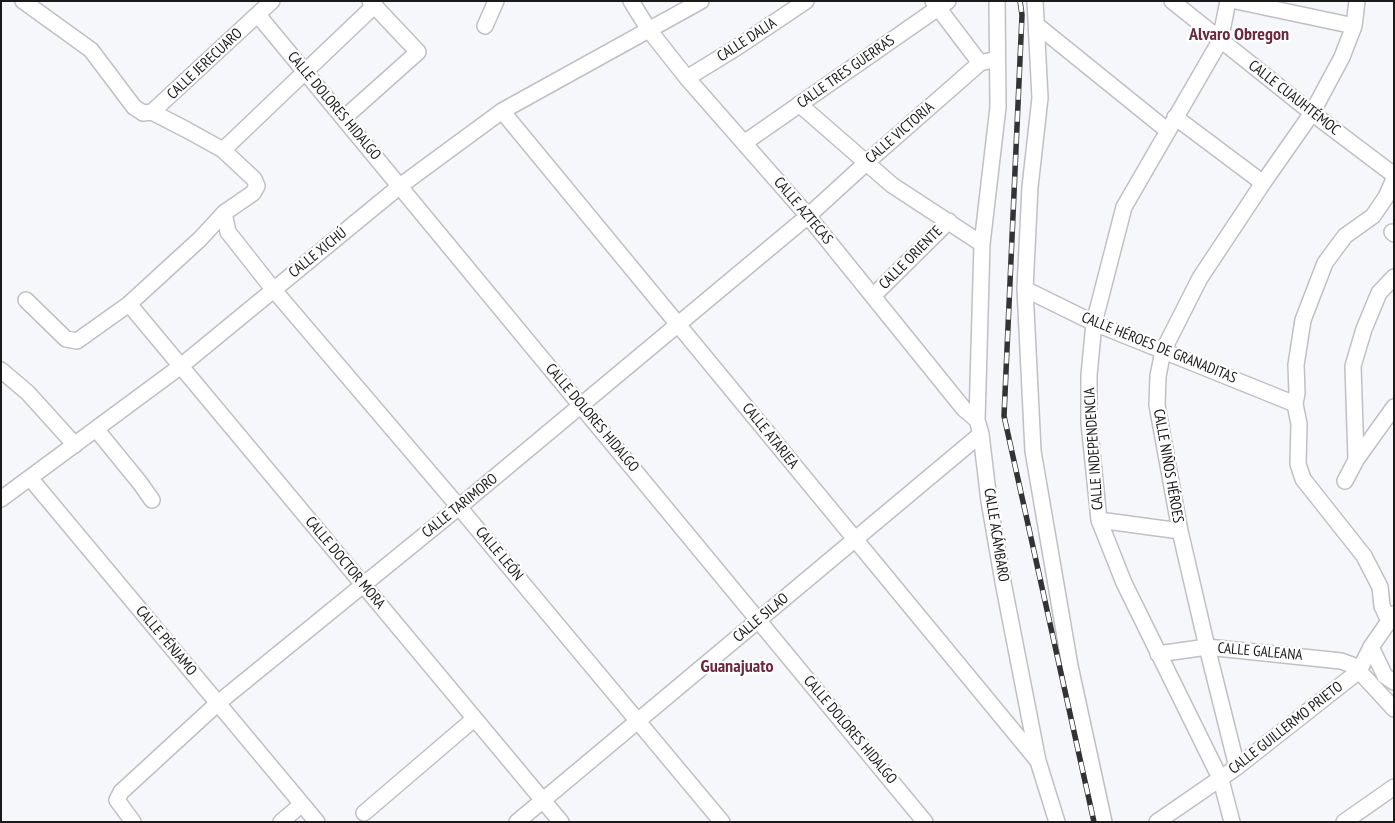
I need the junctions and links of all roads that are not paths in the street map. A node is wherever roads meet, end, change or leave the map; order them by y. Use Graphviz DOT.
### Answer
graph roads {
  1 [pos="24,1"];
  2 [pos="272,1"];
  3 [pos="496,1"];
  4 [pos="631,1"];
  5 [pos="701,1"];
  6 [pos="806,1"];
  7 [pos="997,1"];
  8 [pos="1035,1"];
  9 [pos="1172,1"];
  10 [pos="1228,1"];
  11 [pos="1236,1"];
  12 [pos="1356,1"];
  13 [pos="372,3"];
  14 [pos="940,3"];
  15 [pos="258,15"];
  16 [pos="485,26"];
  17 [pos="1038,26"];
  18 [pos="1354,26"];
  19 [pos="649,30"];
  20 [pos="1220,41"];
  21 [pos="998,59"];
  22 [pos="980,63"];
  23 [pos="305,71"];
  24 [pos="687,78"];
  25 [pos="799,104"];
  26 [pos="502,111"];
  27 [pos="152,112"];
  28 [pos="1312,113"];
  29 [pos="344,118"];
  30 [pos="1172,124"];
  31 [pos="744,143"];
  32 [pos="223,150"];
  33 [pos="866,163"];
  34 [pos="1394,177"];
  35 [pos="1262,183"];
  36 [pos="400,186"];
  37 [pos="224,213"];
  38 [pos="808,216"];
  39 [pos="949,220"];
  40 [pos="982,244"];
  41 [pos="1394,278"];
  42 [pos="273,289"];
  43 [pos="1025,289"];
  44 [pos="873,296"];
  45 [pos="26,300"];
  46 [pos="129,304"];
  47 [pos="1094,323"];
  48 [pos="678,325"];
  49 [pos="1163,351"];
  50 [pos="181,366"];
  51 [pos="1,370"];
  52 [pos="1295,404"];
  53 [pos="581,406"];
  54 [pos="1394,407"];
  55 [pos="979,427"];
  56 [pos="96,428"];
  57 [pos="75,445"];
  58 [pos="1356,460"];
  59 [pos="30,478"];
  60 [pos="1345,481"];
  61 [pos="1,499"];
  62 [pos="152,500"];
  63 [pos="460,506"];
  64 [pos="1099,520"];
  65 [pos="1180,531"];
  66 [pos="855,539"];
  67 [pos="363,585"];
  68 [pos="1391,618"];
  69 [pos="758,620"];
  70 [pos="1206,647"];
  71 [pos="1371,647"];
  72 [pos="1158,654"];
  73 [pos="1359,671"];
  74 [pos="1394,682"];
  75 [pos="218,703"];
  76 [pos="1394,709"];
  77 [pos="474,719"];
  78 [pos="638,721"];
  79 [pos="1038,761"];
  80 [pos="1237,767"];
  81 [pos="1221,780"];
  82 [pos="1394,787"];
  83 [pos="543,800"];
  84 [pos="302,804"];
  85 [pos="364,813"];
  86 [pos="133,822"];
  87 [pos="280,822"];
  88 [pos="317,822"];
  89 [pos="517,822"];
  90 [pos="561,822"];
  91 [pos="722,822"];
  92 [pos="925,822"];
  93 [pos="1057,822"];
  94 [pos="1104,822"];
  95 [pos="1156,822"];
  96 [pos="1232,822"];
  97 [pos="1344,822"];
  1 -- 27 [label="street"];
  2 -- 15 [label="street, CALLE JERECUARO"];
  3 -- 16 [label="street"];
  4 -- 19 [label="street, CALLE AZTECAS"];
  5 -- 19 [label="street, CALLE XICHÚ"];
  6 -- 24 [label="street, CALLE DALIA"];
  7 -- 21 [label="street, CALLE ACÁMBARO"];
  8 -- 17 [label="street"];
  9 -- 20 [label="street, CALLE CUAUHTÉMOC"];
  10 -- 20 [label="street, CALLE INDEPENDENCIA"];
  11 -- 18 [label="street"];
  12 -- 18 [label="street, CALLE NIÑOS HÉROES"];
  13 -- 23 [label="street"];
  13 -- 29 [label="street"];
  14 -- 22 [label="street"];
  14 -- 25 [label="street, CALLE TRES GUERRAS"];
  15 -- 23 [label="street, CALLE DOLORES HIDALGO"];
  15 -- 27 [label="street, CALLE JERECUARO"];
  17 -- 30 [label="street"];
  17 -- 43 [label="street"];
  18 -- 28 [label="street, CALLE NIÑOS HÉROES"];
  19 -- 24 [label="street, CALLE AZTECAS"];
  19 -- 26 [label="street, CALLE XICHÚ"];
  20 -- 28 [label="street, CALLE CUAUHTÉMOC"];
  20 -- 30 [label="street, CALLE INDEPENDENCIA"];
  21 -- 22 [label="street, CALLE VICTORIA"];
  21 -- 40 [label="street, CALLE ACÁMBARO"];
  22 -- 33 [label="street, CALLE VICTORIA"];
  23 -- 29 [label="street, CALLE DOLORES HIDALGO"];
  23 -- 32 [label="street"];
  24 -- 31 [label="street, CALLE AZTECAS"];
  25 -- 31 [label="street, CALLE TRES GUERRAS"];
  25 -- 33 [label="street"];
  26 -- 36 [label="street, CALLE XICHÚ"];
  26 -- 48 [label="street, CALLE ATARJEA"];
  27 -- 32 [label="street"];
  28 -- 34 [label="street, CALLE CUAUHTÉMOC"];
  28 -- 35 [label="street, CALLE NIÑOS HÉROES"];
  29 -- 36 [label="street, CALLE DOLORES HIDALGO"];
  30 -- 35 [label="street"];
  30 -- 47 [label="street, CALLE INDEPENDENCIA"];
  31 -- 38 [label="street, CALLE AZTECAS"];
  32 -- 37 [label="street"];
  33 -- 38 [label="street, CALLE VICTORIA"];
  33 -- 39 [label="street"];
  34 -- 52 [label="street"];
  35 -- 49 [label="street, CALLE NIÑOS HÉROES"];
  36 -- 42 [label="street, CALLE XICHÚ"];
  36 -- 53 [label="street, CALLE DOLORES HIDALGO"];
  37 -- 42 [label="street, CALLE LEÓN"];
  37 -- 46 [label="street"];
  38 -- 44 [label="street, CALLE AZTECAS"];
  38 -- 48 [label="street, CALLE TARIMORO"];
  39 -- 40 [label="street"];
  39 -- 44 [label="street, CALLE ORIENTE"];
  40 -- 55 [label="street, CALLE ACÁMBARO"];
  41 -- 58 [label="street"];
  42 -- 50 [label="street, CALLE XICHÚ"];
  42 -- 63 [label="street, CALLE LEÓN"];
  43 -- 47 [label="street, CALLE HÉROES DE GRANADITAS"];
  43 -- 94 [label="street"];
  44 -- 55 [label="street, CALLE AZTECAS"];
  45 -- 46 [label="street"];
  46 -- 50 [label="street, CALLE DOCTOR MORA"];
  47 -- 49 [label="street, CALLE HÉROES DE GRANADITAS"];
  47 -- 64 [label="street, CALLE INDEPENDENCIA"];
  48 -- 53 [label="street, CALLE TARIMORO"];
  48 -- 66 [label="street, CALLE ATARJEA"];
  49 -- 52 [label="street, CALLE HÉROES DE GRANADITAS"];
  49 -- 65 [label="street, CALLE NIÑOS HÉROES"];
  50 -- 56 [label="street, CALLE XICHÚ"];
  50 -- 67 [label="street, CALLE DOCTOR MORA"];
  51 -- 57 [label="street"];
  52 -- 68 [label="street"];
  53 -- 63 [label="street, CALLE TARIMORO"];
  53 -- 69 [label="street, CALLE DOLORES HIDALGO"];
  54 -- 58 [label="street"];
  55 -- 66 [label="street, CALLE SILAO"];
  55 -- 79 [label="street, CALLE ACÁMBARO"];
  56 -- 57 [label="street, CALLE XICHÚ"];
  56 -- 62 [label="street"];
  57 -- 59 [label="street, CALLE XICHÚ"];
  58 -- 60 [label="street"];
  59 -- 61 [label="street, CALLE XICHÚ"];
  59 -- 75 [label="street, CALLE PÉNJAMO"];
  63 -- 67 [label="street, CALLE TARIMORO"];
  63 -- 78 [label="street, CALLE LEÓN"];
  64 -- 65 [label="street"];
  64 -- 72 [label="street, CALLE INDEPENDENCIA"];
  65 -- 70 [label="street, CALLE NIÑOS HÉROES"];
  66 -- 69 [label="street, CALLE SILAO"];
  66 -- 79 [label="street, CALLE ATARJEA"];
  67 -- 75 [label="street, CALLE TARIMORO"];
  67 -- 77 [label="street, CALLE DOCTOR MORA"];
  68 -- 71 [label="street, CALLE GUILLERMO PRIETO"];
  69 -- 78 [label="street, CALLE SILAO"];
  69 -- 92 [label="street, CALLE DOLORES HIDALGO"];
  70 -- 72 [label="street, CALLE GALEANA"];
  70 -- 73 [label="street, CALLE GALEANA"];
  70 -- 80 [label="street, CALLE NIÑOS HÉROES"];
  71 -- 73 [label="street, CALLE GUILLERMO PRIETO"];
  71 -- 74 [label="street"];
  72 -- 81 [label="street, CALLE INDEPENDENCIA"];
  73 -- 76 [label="street, CALLE GALEANA"];
  73 -- 80 [label="street, CALLE GUILLERMO PRIETO"];
  75 -- 84 [label="street, CALLE PÉNJAMO"];
  75 -- 86 [label="street, CALLE TARIMORO"];
  77 -- 83 [label="street, CALLE DOCTOR MORA"];
  77 -- 85 [label="street"];
  78 -- 83 [label="street, CALLE SILAO"];
  78 -- 91 [label="street, CALLE LEÓN"];
  79 -- 93 [label="street, CALLE ACÁMBARO"];
  80 -- 81 [label="street, CALLE GUILLERMO PRIETO"];
  81 -- 95 [label="street, CALLE GUILLERMO PRIETO"];
  81 -- 96 [label="street, CALLE INDEPENDENCIA"];
  82 -- 97 [label="street"];
  83 -- 89 [label="street, CALLE SILAO"];
  83 -- 90 [label="street, CALLE DOCTOR MORA"];
  84 -- 87 [label="street"];
  84 -- 88 [label="street, CALLE PÉNJAMO"];
}
